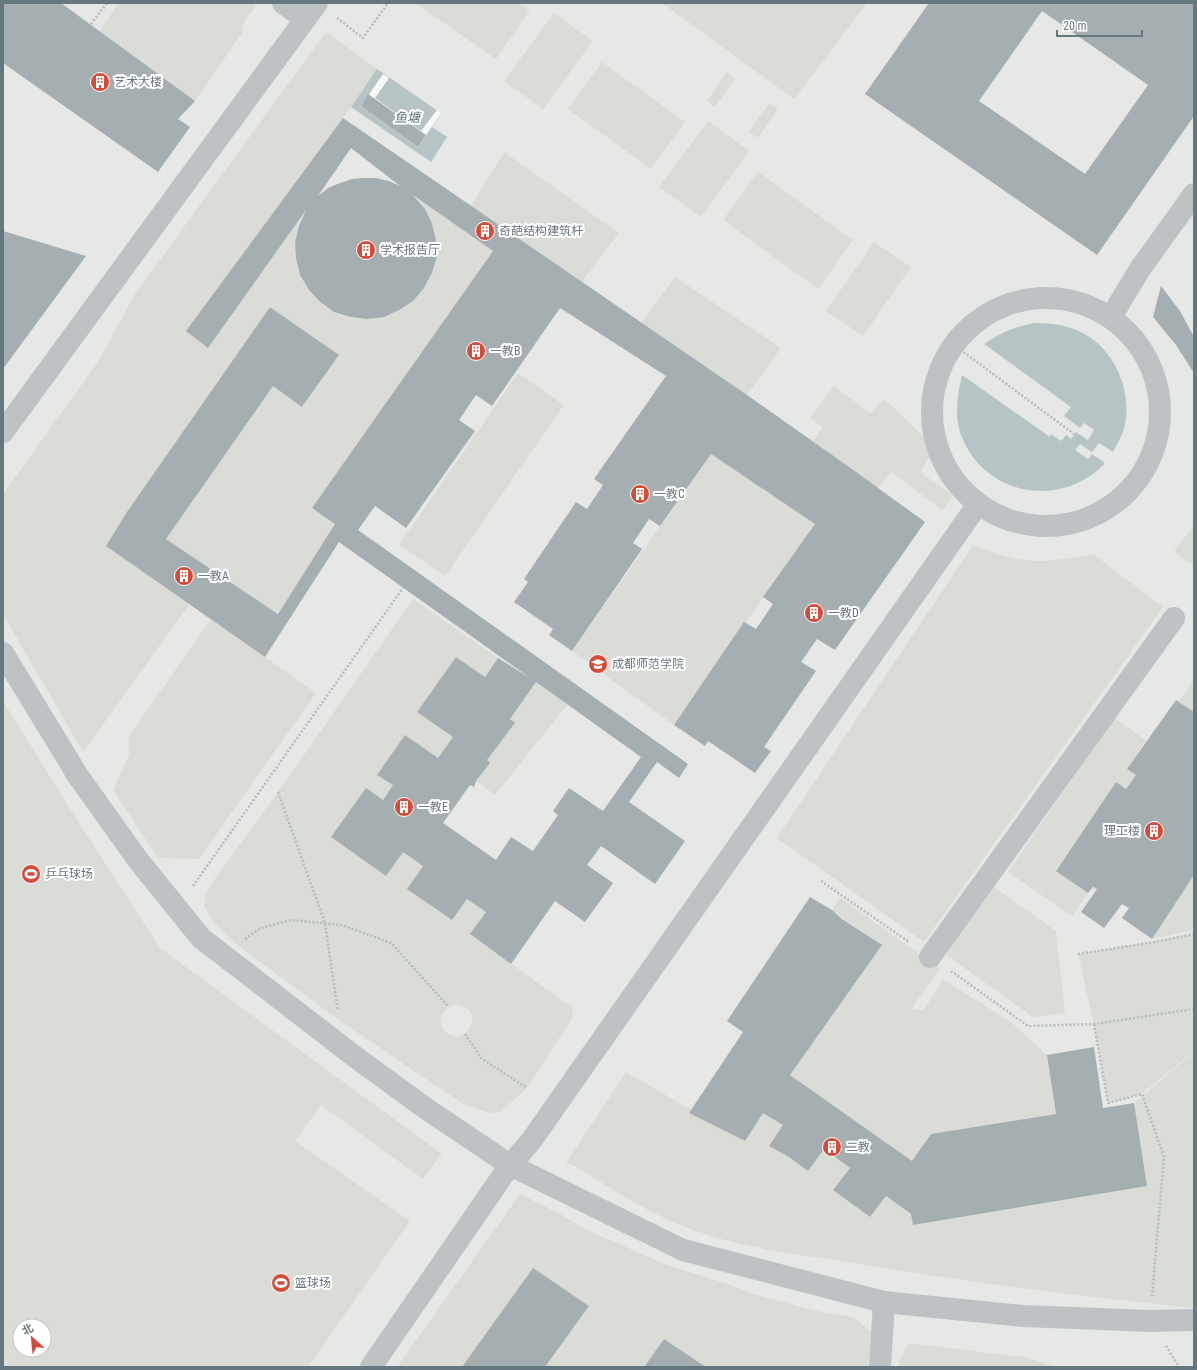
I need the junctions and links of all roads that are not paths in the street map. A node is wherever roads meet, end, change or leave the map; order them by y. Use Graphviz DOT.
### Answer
graph roads {
  1 [pos="283,3"];
  2 [pos="311,11"];
  3 [pos="1194,194"];
  4 [pos="1111,317"];
  5 [pos="3,432"];
  6 [pos="978,504"];
  7 [pos="1174,618"];
  8 [pos="3,653"];
  9 [pos="930,957"];
  10 [pos="510,1165"];
  11 [pos="884,1302"];
  12 [pos="1194,1320"];
  13 [pos="371,1367"];
  14 [pos="880,1367"];
  1 -- 2 [label="street"];
  2 -- 5 [label="street"];
  3 -- 4 [label="street"];
  4 -- 6 [label="street"];
  4 -- 6 [label="street"];
  6 -- 10 [label="street"];
  7 -- 9 [label="street"];
  8 -- 10 [label="street"];
  10 -- 11 [label="street"];
  10 -- 13 [label="street"];
  11 -- 12 [label="street"];
  11 -- 14 [label="street"];
}
